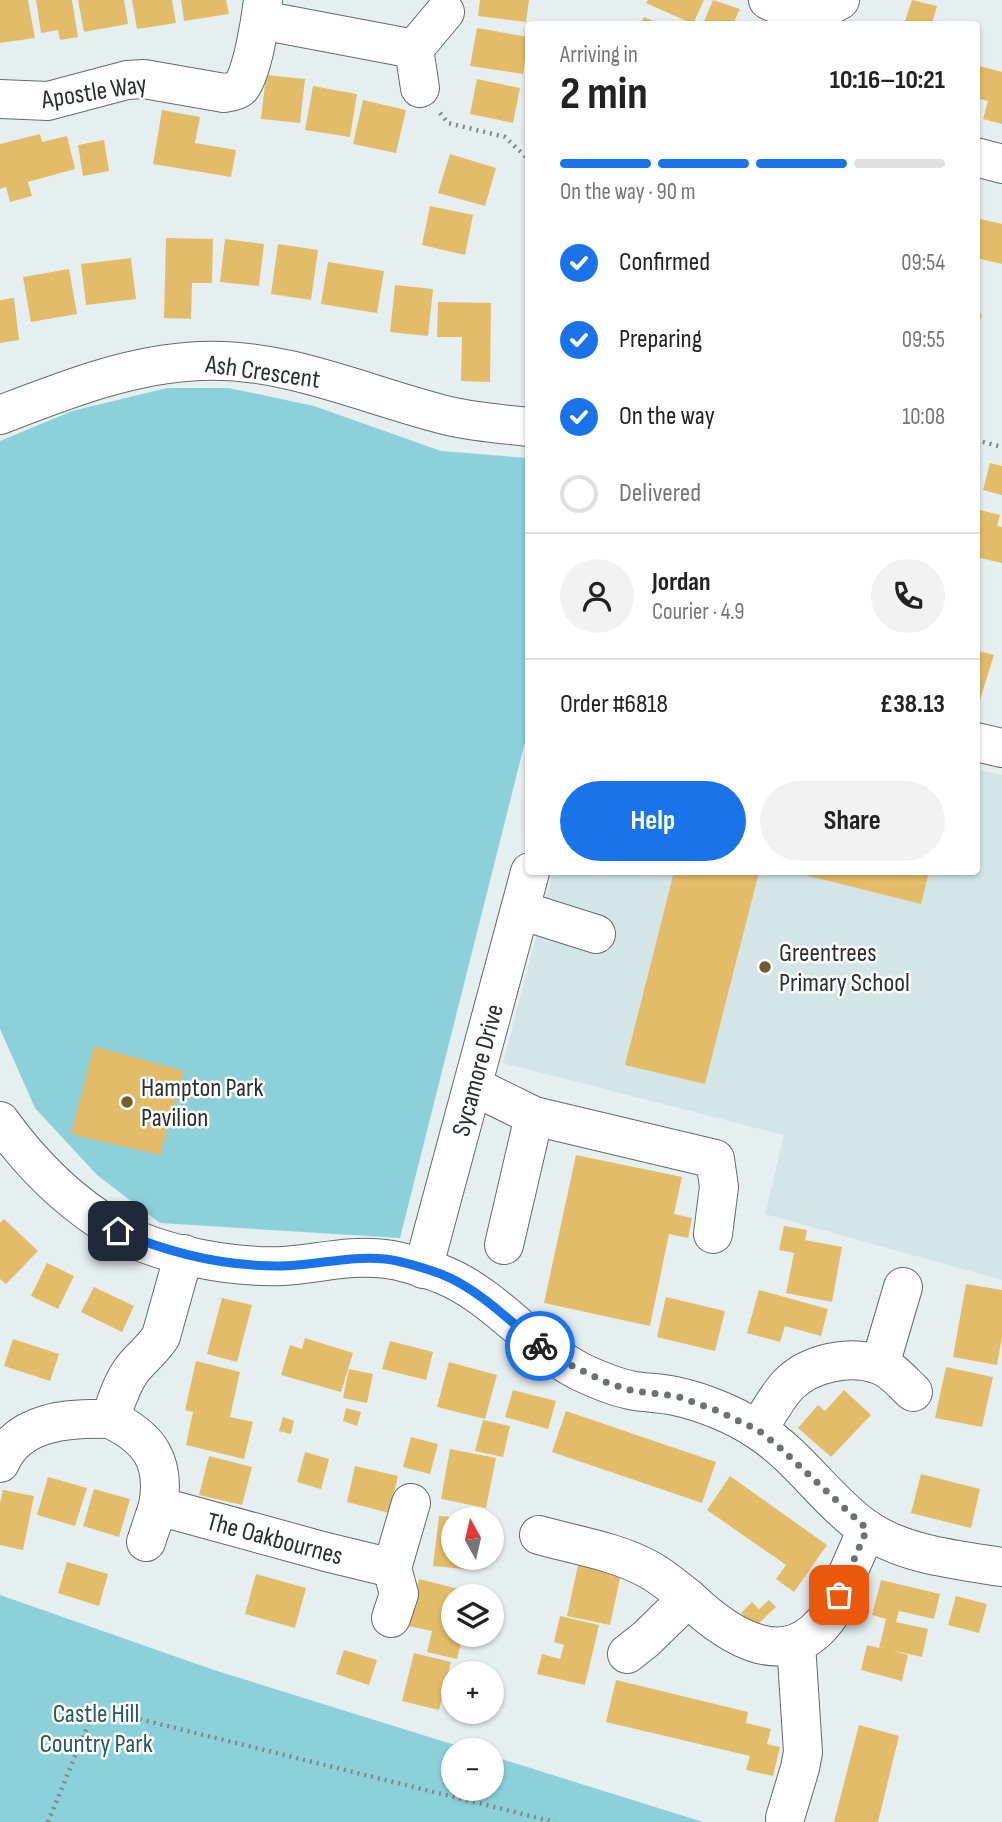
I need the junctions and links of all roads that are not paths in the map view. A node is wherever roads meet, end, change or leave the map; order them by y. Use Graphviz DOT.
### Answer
graph roads {
  1 [pos="840,0"];
  2 [pos="262,10"];
  3 [pos="444,12"];
  4 [pos="788,12"];
  5 [pos="414,49"];
  6 [pos="420,88"];
  7 [pos="0,99"];
  8 [pos="980,158"];
  9 [pos="1002,164"];
  10 [pos="0,415"];
  11 [pos="525,427"];
  12 [pos="980,743"];
  13 [pos="1002,748"];
  14 [pos="529,875"];
  15 [pos="520,910"];
  16 [pos="596,934"];
  17 [pos="473,1086"];
  18 [pos="534,1116"];
  19 [pos="0,1121"];
  20 [pos="713,1234"];
  21 [pos="504,1245"];
  22 [pos="184,1254"];
  23 [pos="424,1269"];
  24 [pos="903,1287"];
  25 [pos="880,1365"];
  26 [pos="913,1392"];
  27 [pos="110,1419"];
  28 [pos="758,1430"];
  29 [pos="0,1463"];
  30 [pos="411,1503"];
  31 [pos="158,1506"];
  32 [pos="867,1529"];
  33 [pos="538,1535"];
  34 [pos="146,1542"];
  35 [pos="1002,1567"];
  36 [pos="392,1568"];
  37 [pos="688,1598"];
  38 [pos="391,1618"];
  39 [pos="796,1644"];
  40 [pos="627,1654"];
  41 [pos="785,1818"];
  1 -- 4 [label="street"];
  2 -- 5 [label="street, Apostle Way"];
  2 -- 7 [label="street, Apostle Way"];
  3 -- 5 [label="street"];
  5 -- 6 [label="street"];
  8 -- 9 [label="street"];
  10 -- 11 [label="street, Ash Crescent"];
  12 -- 13 [label="street"];
  14 -- 15 [label="street, Sycamore Drive"];
  15 -- 16 [label="street"];
  15 -- 17 [label="street, Sycamore Drive"];
  17 -- 18 [label="street"];
  17 -- 23 [label="street, Sycamore Drive"];
  18 -- 20 [label="street"];
  18 -- 21 [label="street"];
  19 -- 22 [label="street"];
  22 -- 23 [label="street"];
  22 -- 27 [label="street"];
  23 -- 28 [label="street"];
  24 -- 25 [label="street"];
  25 -- 26 [label="street"];
  25 -- 28 [label="street"];
  27 -- 29 [label="street"];
  27 -- 31 [label="street"];
  28 -- 32 [label="street"];
  30 -- 36 [label="street"];
  31 -- 34 [label="street"];
  31 -- 36 [label="street, The Oakbournes"];
  32 -- 35 [label="street"];
  32 -- 39 [label="street"];
  33 -- 37 [label="street"];
  36 -- 38 [label="street"];
  37 -- 39 [label="street"];
  37 -- 40 [label="street"];
  39 -- 41 [label="street"];
}
